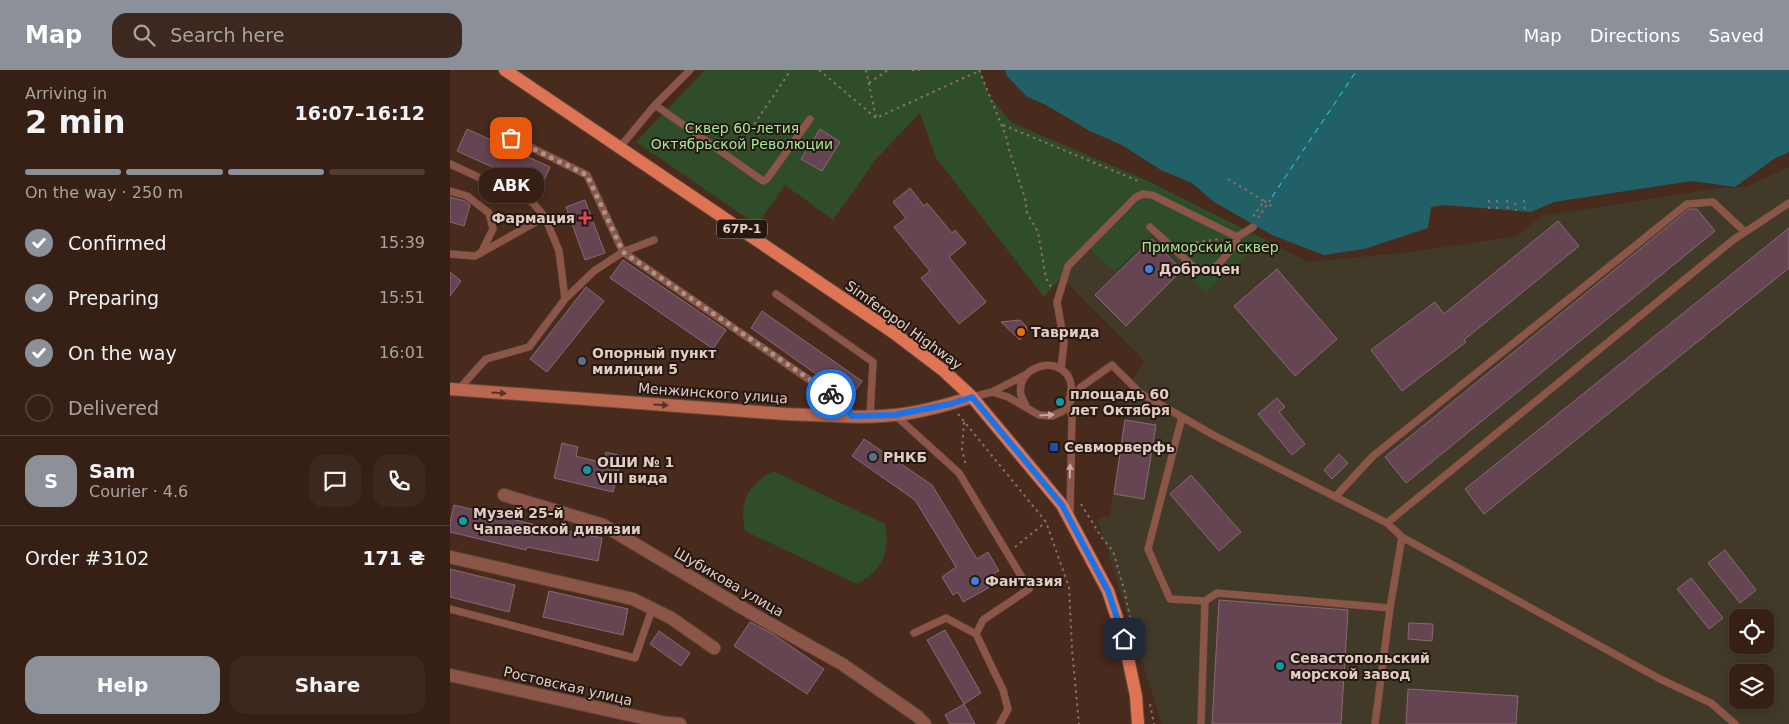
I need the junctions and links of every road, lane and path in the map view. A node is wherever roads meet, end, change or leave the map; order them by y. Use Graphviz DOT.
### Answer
graph roads {
  1 [pos="505,70"];
  2 [pos="690,70"];
  3 [pos="791,70"];
  4 [pos="819,70"];
  5 [pos="866,70"];
  6 [pos="888,70"];
  7 [pos="912,70"];
  8 [pos="920,70"];
  9 [pos="979,70"];
  10 [pos="869,83"];
  11 [pos="655,105"];
  12 [pos="876,118"];
  13 [pos="810,120"];
  14 [pos="1002,124"];
  15 [pos="496,130"];
  16 [pos="620,146"];
  17 [pos="731,159"];
  18 [pos="450,164"];
  19 [pos="1228,179"];
  20 [pos="450,191"];
  21 [pos="1143,194"];
  22 [pos="1272,198"];
  23 [pos="1489,200"];
  24 [pos="1497,200"];
  25 [pos="1507,200"];
  26 [pos="1524,200"];
  27 [pos="1264,201"];
  28 [pos="1515,203"];
  29 [pos="1789,203"];
  30 [pos="1273,207"];
  31 [pos="1489,209"];
  32 [pos="1497,210"];
  33 [pos="1508,210"];
  34 [pos="1516,211"];
  35 [pos="1525,212"];
  36 [pos="545,217"];
  37 [pos="1251,224"];
  38 [pos="1150,226"];
  39 [pos="1745,232"];
  40 [pos="1237,237"];
  41 [pos="654,240"];
  42 [pos="1170,245"];
  43 [pos="623,252"];
  44 [pos="481,253"];
  45 [pos="450,254"];
  46 [pos="776,294"];
  47 [pos="565,299"];
  48 [pos="1057,302"];
  49 [pos="1061,369"];
  50 [pos="1026,375"];
  51 [pos="454,390"];
  52 [pos="992,392"];
  53 [pos="972,397"];
  54 [pos="1069,403"];
  55 [pos="950,404"];
  56 [pos="1027,407"];
  57 [pos="894,415"];
  58 [pos="852,416"];
  59 [pos="870,416"];
  60 [pos="1182,417"];
  61 [pos="964,422"];
  62 [pos="964,480"];
  63 [pos="504,495"];
  64 [pos="1335,496"];
  65 [pos="1070,520"];
  66 [pos="1046,522"];
  67 [pos="1387,523"];
  68 [pos="1402,537"];
  69 [pos="1008,553"];
  70 [pos="450,557"];
  71 [pos="1205,600"];
  72 [pos="1390,608"];
  73 [pos="450,609"];
  74 [pos="652,609"];
  75 [pos="914,633"];
  76 [pos="976,634"];
  77 [pos="714,648"];
  78 [pos="450,675"];
  79 [pos="680,724"];
  80 [pos="925,724"];
  81 [pos="1000,724"];
  82 [pos="1079,724"];
  83 [pos="1138,724"];
  84 [pos="1201,724"];
  85 [pos="1376,724"];
  86 [pos="1735,724"];
  1 -- 16 [label="main road, Simferopol Highway / 67Р-1"];
  2 -- 11 [label="lane"];
  3 -- 17 [label="path"];
  4 -- 12 [label="path"];
  5 -- 10 [label="path"];
  6 -- 10 [label="path"];
  7 -- 8 [label="path"];
  9 -- 12 [label="path"];
  9 -- 14 [label="path"];
  10 -- 12 [label="path"];
  11 -- 16 [label="lane"];
  11 -- 17 [label="lane"];
  13 -- 17 [label="lane"];
  14 -- 21 [label="path"];
  14 -- 48 [label="path"];
  15 -- 43 [label="lane"];
  16 -- 53 [label="main road, Simferopol Highway / 67Р-1"];
  18 -- 36 [label="lane"];
  19 -- 27 [label="path"];
  20 -- 44 [label="lane"];
  21 -- 40 [label="lane"];
  21 -- 48 [label="lane"];
  22 -- 37 [label="path"];
  23 -- 31 [label="path"];
  24 -- 32 [label="path"];
  25 -- 33 [label="path"];
  26 -- 35 [label="path"];
  27 -- 30 [label="path"];
  27 -- 37 [label="path"];
  28 -- 34 [label="path"];
  29 -- 39 [label="lane"];
  36 -- 44 [label="lane"];
  36 -- 47 [label="lane"];
  37 -- 40 [label="lane"];
  38 -- 42 [label="lane"];
  39 -- 64 [label="lane"];
  39 -- 67 [label="lane"];
  40 -- 42 [label="path"];
  40 -- 42 [label="lane"];
  41 -- 43 [label="lane"];
  43 -- 47 [label="lane"];
  43 -- 58 [label="lane"];
  44 -- 45 [label="lane"];
  46 -- 59 [label="lane"];
  47 -- 51 [label="lane"];
  48 -- 49 [label="lane"];
  49 -- 50 [label="lane"];
  49 -- 54 [label="lane"];
  50 -- 52 [label="lane"];
  50 -- 56 [label="lane"];
  51 -- 58 [label="street, Менжинского улица, one-way"];
  52 -- 53 [label="lane"];
  52 -- 56 [label="lane"];
  53 -- 55 [label="street, Менжинского улица"];
  53 -- 65 [label="main road, Simferopol Highway / 67Р-1"];
  56 -- 54 [label="lane, one-way"];
  54 -- 60 [label="lane"];
  65 -- 54 [label="lane, one-way"];
  55 -- 57 [label="street, Менжинского улица"];
  55 -- 61 [label="path"];
  57 -- 59 [label="street, Менжинского улица"];
  57 -- 62 [label="lane"];
  58 -- 59 [label="street, Менжинского улица"];
  60 -- 64 [label="lane"];
  60 -- 71 [label="lane"];
  61 -- 62 [label="path"];
  61 -- 66 [label="path"];
  62 -- 69 [label="lane"];
  63 -- 80 [label="street, Шубикова улица"];
  64 -- 67 [label="lane"];
  65 -- 83 [label="main road, Simferopol Highway / 67Р-1"];
  66 -- 69 [label="path"];
  66 -- 82 [label="path"];
  67 -- 68 [label="lane"];
  68 -- 72 [label="lane"];
  68 -- 86 [label="lane"];
  69 -- 76 [label="lane"];
  70 -- 74 [label="street"];
  71 -- 72 [label="lane"];
  71 -- 84 [label="lane"];
  72 -- 85 [label="lane"];
  73 -- 74 [label="lane"];
  74 -- 77 [label="street"];
  75 -- 76 [label="lane"];
  76 -- 81 [label="lane"];
  78 -- 79 [label="street, Ростовская улица"];
}
